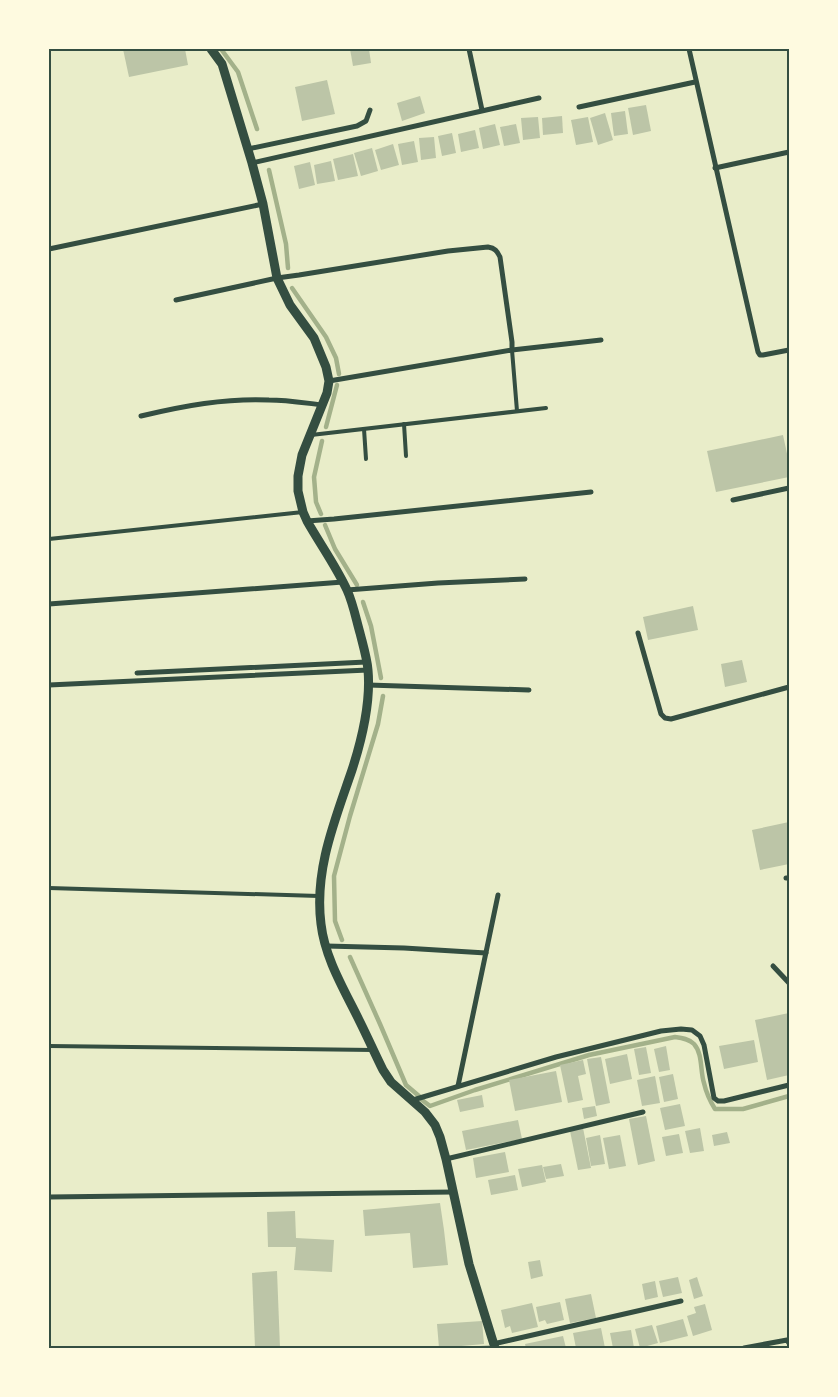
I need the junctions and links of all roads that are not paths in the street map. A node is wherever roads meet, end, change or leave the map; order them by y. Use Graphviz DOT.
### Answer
graph roads {
  1 [pos="211,49"];
  2 [pos="469,49"];
  3 [pos="689,49"];
  4 [pos="696,82"];
  5 [pos="540,98"];
  6 [pos="579,107"];
  7 [pos="370,110"];
  8 [pos="482,110"];
  9 [pos="248,149"];
  10 [pos="789,152"];
  11 [pos="252,163"];
  12 [pos="715,168"];
  13 [pos="263,204"];
  14 [pos="49,249"];
  15 [pos="277,278"];
  16 [pos="176,300"];
  17 [pos="601,340"];
  18 [pos="512,350"];
  19 [pos="789,350"];
  20 [pos="329,381"];
  21 [pos="323,405"];
  22 [pos="546,408"];
  23 [pos="517,411"];
  24 [pos="142,416"];
  25 [pos="404,424"];
  26 [pos="364,429"];
  27 [pos="311,434"];
  28 [pos="406,456"];
  29 [pos="366,459"];
  30 [pos="789,488"];
  31 [pos="591,492"];
  32 [pos="733,500"];
  33 [pos="305,517"];
  34 [pos="49,539"];
  35 [pos="525,579"];
  36 [pos="345,586"];
  37 [pos="49,604"];
  38 [pos="638,632"];
  39 [pos="367,666"];
  40 [pos="137,673"];
  41 [pos="368,684"];
  42 [pos="49,685"];
  43 [pos="789,687"];
  44 [pos="529,690"];
  45 [pos="49,888"];
  46 [pos="498,895"];
  47 [pos="319,896"];
  48 [pos="326,946"];
  49 [pos="486,954"];
  50 [pos="774,966"];
  51 [pos="789,983"];
  52 [pos="49,1046"];
  53 [pos="373,1050"];
  54 [pos="789,1085"];
  55 [pos="458,1086"];
  56 [pos="412,1100"];
  57 [pos="643,1112"];
  58 [pos="446,1159"];
  59 [pos="454,1192"];
  60 [pos="49,1197"];
  61 [pos="681,1301"];
  62 [pos="788,1342"];
  63 [pos="494,1346"];
  64 [pos="744,1348"];
  1 -- 9 [label="street"];
  2 -- 8 [label="street"];
  3 -- 4 [label="street"];
  4 -- 6 [label="street"];
  4 -- 12 [label="street"];
  5 -- 8 [label="street"];
  7 -- 9 [label="street"];
  8 -- 11 [label="street"];
  9 -- 11 [label="street"];
  10 -- 12 [label="street"];
  11 -- 13 [label="street"];
  12 -- 19 [label="street"];
  13 -- 14 [label="street"];
  13 -- 15 [label="street"];
  15 -- 16 [label="street"];
  15 -- 18 [label="street"];
  15 -- 20 [label="street"];
  17 -- 18 [label="street"];
  18 -- 20 [label="street"];
  18 -- 23 [label="lane"];
  20 -- 21 [label="street"];
  21 -- 24 [label="street"];
  21 -- 27 [label="street"];
  22 -- 23 [label="lane"];
  23 -- 25 [label="lane"];
  25 -- 26 [label="lane"];
  25 -- 28 [label="lane"];
  26 -- 27 [label="lane"];
  26 -- 29 [label="lane"];
  27 -- 33 [label="street"];
  30 -- 32 [label="street"];
  31 -- 33 [label="street"];
  33 -- 34 [label="lane"];
  33 -- 36 [label="street"];
  35 -- 36 [label="street"];
  36 -- 37 [label="street"];
  36 -- 39 [label="street"];
  38 -- 43 [label="street"];
  39 -- 40 [label="street"];
  39 -- 41 [label="street"];
  39 -- 42 [label="street"];
  41 -- 44 [label="street"];
  41 -- 47 [label="street"];
  45 -- 47 [label="lane"];
  46 -- 49 [label="street"];
  47 -- 48 [label="street"];
  48 -- 49 [label="street"];
  48 -- 53 [label="street"];
  49 -- 55 [label="street"];
  50 -- 51 [label="street"];
  52 -- 53 [label="lane"];
  53 -- 56 [label="street"];
  54 -- 55 [label="street"];
  55 -- 56 [label="street"];
  56 -- 58 [label="street"];
  57 -- 58 [label="street"];
  58 -- 59 [label="street"];
  59 -- 60 [label="street"];
  59 -- 63 [label="street"];
  61 -- 63 [label="street"];
  62 -- 64 [label="street"];
}
